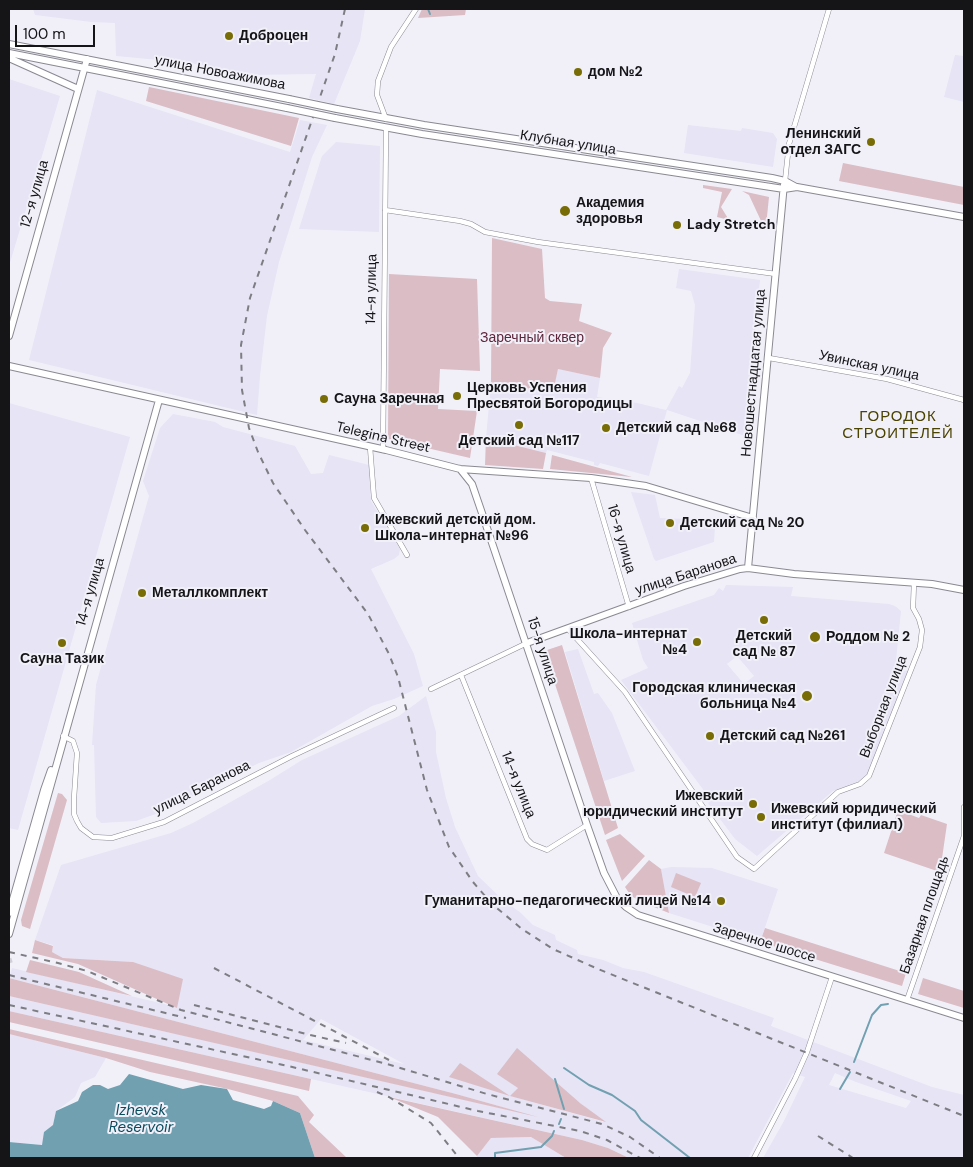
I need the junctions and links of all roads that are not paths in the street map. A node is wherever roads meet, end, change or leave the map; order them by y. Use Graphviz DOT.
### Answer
graph roads {
  1 [pos="416,9"];
  2 [pos="829,9"];
  3 [pos="9,44"];
  4 [pos="9,53"];
  5 [pos="9,58"];
  6 [pos="86,59"];
  7 [pos="84,68"];
  8 [pos="78,89"];
  9 [pos="337,109"];
  10 [pos="335,118"];
  11 [pos="386,119"];
  12 [pos="386,128"];
  13 [pos="785,181"];
  14 [pos="797,187"];
  15 [pos="784,189"];
  16 [pos="385,210"];
  17 [pos="964,216"];
  18 [pos="776,274"];
  19 [pos="9,336"];
  20 [pos="769,358"];
  21 [pos="9,366"];
  22 [pos="159,400"];
  23 [pos="964,400"];
  24 [pos="370,447"];
  25 [pos="383,450"];
  26 [pos="460,469"];
  27 [pos="591,478"];
  28 [pos="753,518"];
  29 [pos="407,555"];
  30 [pos="748,568"];
  31 [pos="914,583"];
  32 [pos="964,590"];
  33 [pos="629,607"];
  34 [pos="568,629"];
  35 [pos="526,643"];
  36 [pos="461,675"];
  37 [pos="430,689"];
  38 [pos="394,708"];
  39 [pos="62,740"];
  40 [pos="47,791"];
  41 [pos="964,807"];
  42 [pos="587,825"];
  43 [pos="594,844"];
  44 [pos="9,913"];
  45 [pos="9,934"];
  46 [pos="832,977"];
  47 [pos="907,1000"];
  48 [pos="964,1018"];
  49 [pos="754,1158"];
  1 -- 11 [label="street"];
  2 -- 13 [label="street"];
  3 -- 6 [label="main road, улица Новоажимова"];
  4 -- 7 [label="main road, улица Новоажимова"];
  5 -- 8 [label="main road"];
  6 -- 7 [label="main road, 12-я улица"];
  6 -- 9 [label="main road, улица Новоажимова, bridge"];
  7 -- 8 [label="main road, 12-я улица"];
  7 -- 10 [label="main road, улица Новоажимова, bridge"];
  8 -- 19 [label="main road, 12-я улица"];
  9 -- 11 [label="main road, Клубная улица"];
  10 -- 12 [label="main road, Клубная улица"];
  11 -- 12 [label="main road"];
  11 -- 13 [label="main road, Клубная улица"];
  12 -- 15 [label="main road, Клубная улица"];
  12 -- 16 [label="street, 14-я улица"];
  13 -- 14 [label="main road, Клубная улица"];
  13 -- 15 [label="main road, Новошестнадцатая улица"];
  14 -- 15 [label="main road, Клубная улица"];
  14 -- 17 [label="main road, Клубная улица"];
  15 -- 18 [label="main road, Новошестнадцатая улица"];
  16 -- 18 [label="street"];
  16 -- 25 [label="street, 14-я улица"];
  18 -- 20 [label="main road, Новошестнадцатая улица"];
  20 -- 23 [label="street, Увинская улица"];
  20 -- 28 [label="main road, Новошестнадцатая улица"];
  21 -- 22 [label="main road, Telegina Street"];
  22 -- 24 [label="main road, Telegina Street"];
  22 -- 39 [label="main road, 14-я улица"];
  24 -- 25 [label="main road, Telegina Street"];
  24 -- 29 [label="street"];
  25 -- 26 [label="main road, Telegina Street"];
  26 -- 27 [label="main road, Telegina Street"];
  26 -- 35 [label="main road, 15-я улица"];
  27 -- 28 [label="main road, Telegina Street"];
  27 -- 33 [label="street, 16-я улица"];
  28 -- 30 [label="main road, Новошестнадцатая улица"];
  30 -- 31 [label="main road, улица Баранова"];
  30 -- 33 [label="main road, улица Баранова"];
  31 -- 32 [label="main road, улица Баранова"];
  31 -- 34 [label="street, Выборная улица"];
  33 -- 34 [label="main road, улица Баранова"];
  34 -- 35 [label="main road, улица Баранова"];
  35 -- 36 [label="street, улица Баранова"];
  35 -- 42 [label="main road, 15-я улица"];
  36 -- 37 [label="street, улица Баранова"];
  36 -- 42 [label="street, 14-я улица"];
  38 -- 39 [label="street, улица Баранова"];
  39 -- 40 [label="main road, 14-я улица"];
  40 -- 44 [label="main road"];
  40 -- 45 [label="main road"];
  41 -- 47 [label="street, Базарная площадь"];
  42 -- 43 [label="main road, 15-я улица"];
  43 -- 46 [label="main road, Заречное шоссе"];
  46 -- 47 [label="main road, Заречное шоссе"];
  46 -- 49 [label="street"];
  47 -- 48 [label="main road, Заречное шоссе"];
}
